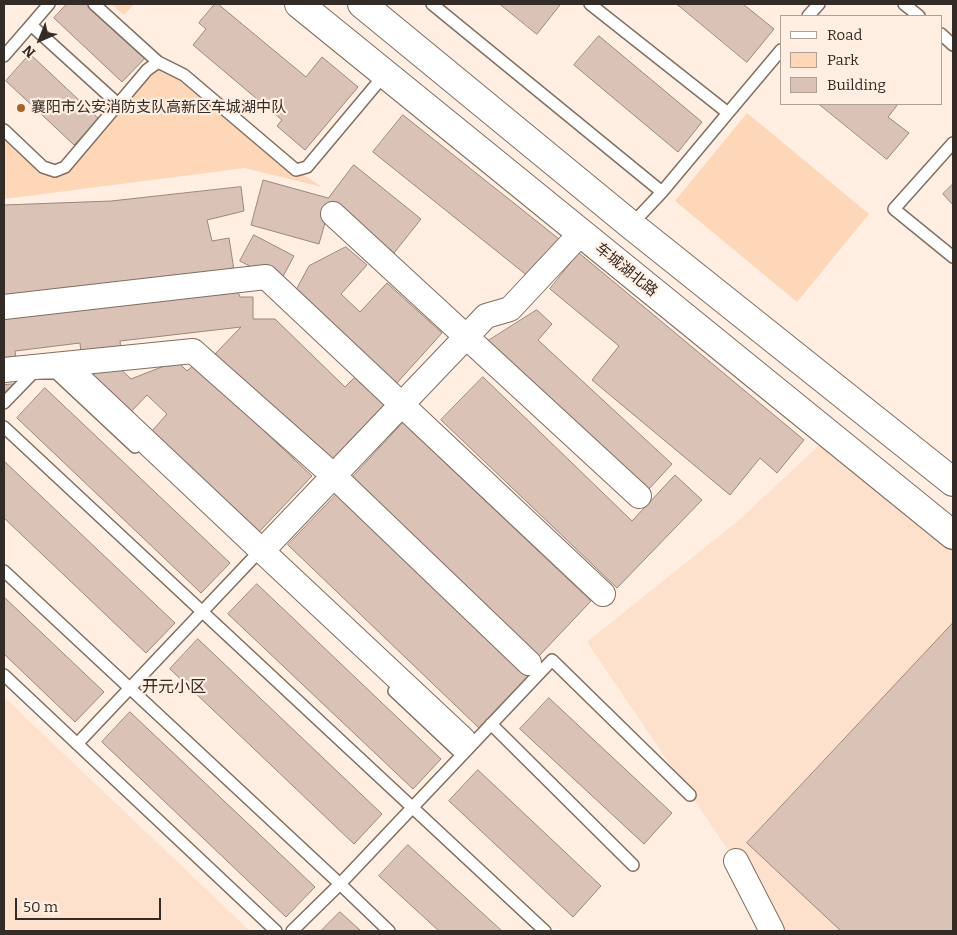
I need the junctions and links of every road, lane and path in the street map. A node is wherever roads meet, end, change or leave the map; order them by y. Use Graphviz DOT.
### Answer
graph roads {
  1 [pos="49,4"];
  2 [pos="94,4"];
  3 [pos="299,4"];
  4 [pos="362,4"];
  5 [pos="432,4"];
  6 [pos="590,4"];
  7 [pos="819,4"];
  8 [pos="904,4"];
  9 [pos="809,15"];
  10 [pos="918,15"];
  11 [pos="31,25"];
  12 [pos="942,35"];
  13 [pos="953,45"];
  14 [pos="780,51"];
  15 [pos="4,56"];
  16 [pos="158,62"];
  17 [pos="385,74"];
  18 [pos="118,104"];
  19 [pos="728,113"];
  20 [pos="4,130"];
  21 [pos="953,143"];
  22 [pos="662,192"];
  23 [pos="333,214"];
  24 [pos="632,225"];
  25 [pos="581,233"];
  26 [pos="953,257"];
  27 [pos="4,307"];
  28 [pos="467,336"];
  29 [pos="68,368"];
  30 [pos="4,370"];
  31 [pos="4,404"];
  32 [pos="402,404"];
  33 [pos="4,427"];
  34 [pos="140,452"];
  35 [pos="334,476"];
  36 [pos="953,482"];
  37 [pos="639,496"];
  38 [pos="225,532"];
  39 [pos="953,535"];
  40 [pos="257,555"];
  41 [pos="4,571"];
  42 [pos="289,592"];
  43 [pos="602,594"];
  44 [pos="202,611"];
  45 [pos="529,664"];
  46 [pos="4,675"];
  47 [pos="383,680"];
  48 [pos="129,688"];
  49 [pos="491,724"];
  50 [pos="77,744"];
  51 [pos="462,747"];
  52 [pos="690,794"];
  53 [pos="413,806"];
  54 [pos="736,861"];
  55 [pos="633,865"];
  56 [pos="340,884"];
  57 [pos="276,931"];
  58 [pos="292,931"];
  59 [pos="390,931"];
  60 [pos="546,931"];
  61 [pos="772,931"];
  1 -- 11 [label="lane"];
  2 -- 16 [label="lane"];
  3 -- 17 [label="main road, 车城湖北路"];
  4 -- 24 [label="main road"];
  5 -- 22 [label="lane"];
  6 -- 19 [label="lane"];
  7 -- 9 [label="lane"];
  8 -- 10 [label="lane"];
  11 -- 15 [label="lane"];
  11 -- 18 [label="lane"];
  12 -- 13 [label="lane"];
  14 -- 19 [label="lane"];
  16 -- 17 [label="lane"];
  16 -- 18 [label="lane"];
  17 -- 25 [label="main road, 车城湖北路"];
  18 -- 20 [label="lane"];
  19 -- 22 [label="lane"];
  21 -- 26 [label="lane"];
  22 -- 24 [label="lane"];
  23 -- 28 [label="street"];
  24 -- 36 [label="main road"];
  25 -- 28 [label="street"];
  25 -- 39 [label="main road, 车城湖北路"];
  27 -- 32 [label="street"];
  28 -- 32 [label="street"];
  28 -- 37 [label="street"];
  29 -- 40 [label="street"];
  30 -- 35 [label="street"];
  31 -- 34 [label="lane"];
  32 -- 35 [label="street"];
  32 -- 43 [label="street"];
  33 -- 44 [label="lane"];
  35 -- 40 [label="street"];
  35 -- 45 [label="street"];
  38 -- 40 [label="lane"];
  40 -- 42 [label="lane"];
  40 -- 44 [label="lane"];
  40 -- 51 [label="street"];
  41 -- 48 [label="lane"];
  44 -- 48 [label="lane"];
  44 -- 53 [label="lane"];
  46 -- 50 [label="lane"];
  47 -- 51 [label="lane"];
  48 -- 50 [label="lane"];
  48 -- 56 [label="lane"];
  49 -- 51 [label="lane"];
  49 -- 52 [label="lane"];
  49 -- 55 [label="lane"];
  50 -- 57 [label="lane"];
  51 -- 53 [label="lane"];
  53 -- 56 [label="lane"];
  53 -- 60 [label="lane"];
  54 -- 61 [label="street"];
  56 -- 58 [label="lane"];
  56 -- 59 [label="lane"];
}
